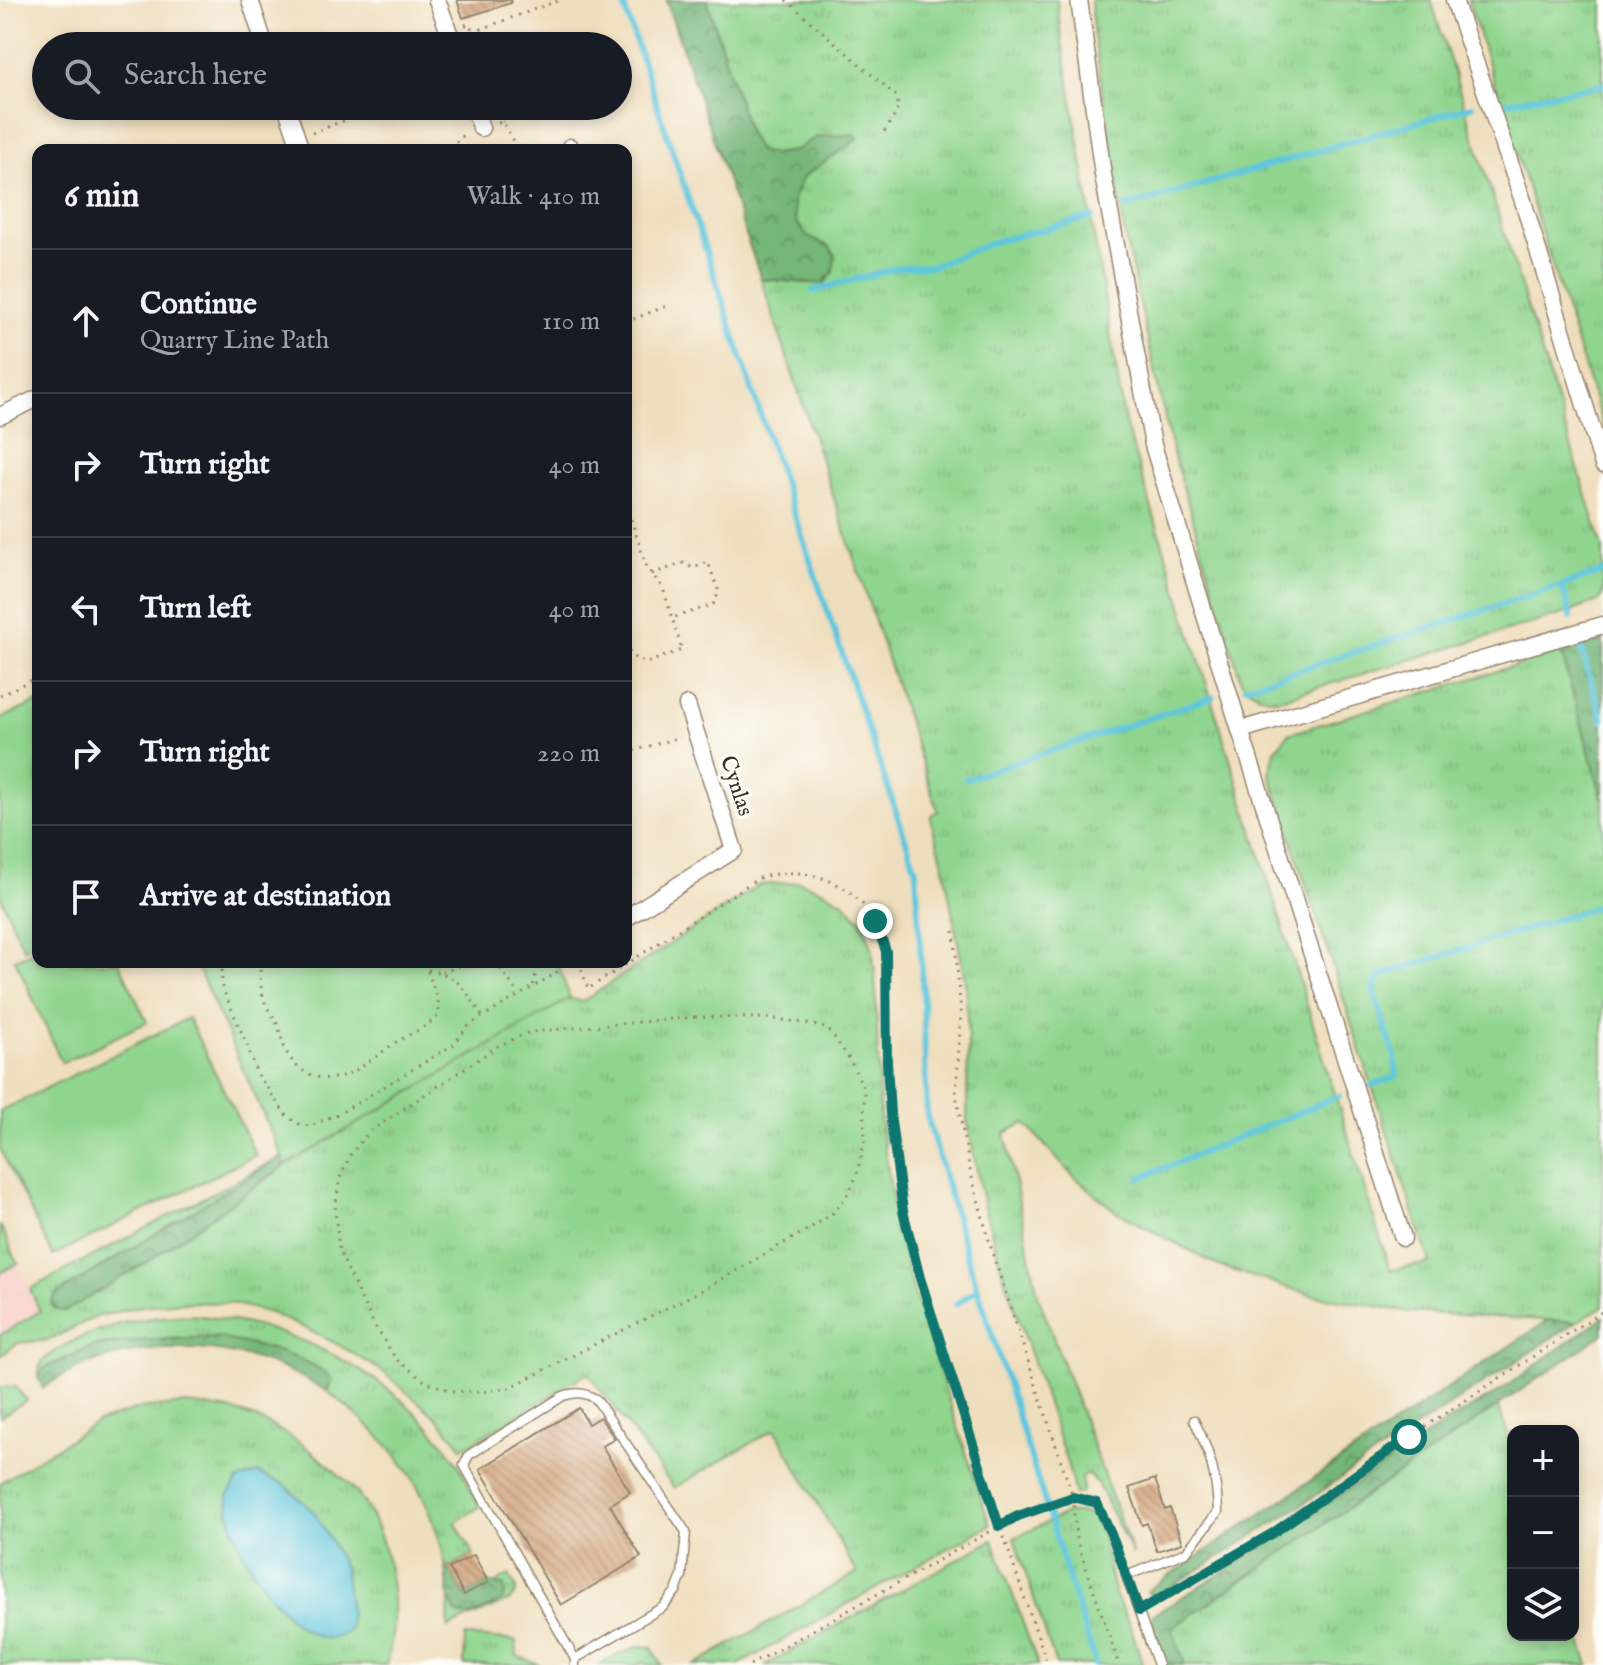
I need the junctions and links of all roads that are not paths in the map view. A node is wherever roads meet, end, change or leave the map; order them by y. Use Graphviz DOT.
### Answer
graph roads {
  1 [pos="437,0"];
  2 [pos="1079,0"];
  3 [pos="1454,0"];
  4 [pos="255,2"];
  5 [pos="262,32"];
  6 [pos="449,32"];
  7 [pos="291,120"];
  8 [pos="478,120"];
  9 [pos="481,128"];
  10 [pos="299,144"];
  11 [pos="32,401"];
  12 [pos="0,416"];
  13 [pos="1603,465"];
  14 [pos="1603,625"];
  15 [pos="687,705"];
  16 [pos="1240,730"];
  17 [pos="632,914"];
  18 [pos="1403,1238"];
  19 [pos="1194,1420"];
  20 [pos="575,1662"];
  21 [pos="1158,1665"];
  1 -- 6 [label="street"];
  2 -- 16 [label="street"];
  3 -- 13 [label="street"];
  4 -- 5 [label="street"];
  7 -- 10 [label="street"];
  8 -- 9 [label="street"];
  11 -- 12 [label="street"];
  14 -- 16 [label="street"];
  15 -- 17 [label="street, Cynlas"];
  16 -- 18 [label="street"];
  19 -- 21 [label="lane"];
  20 -- 20 [label="lane"];
}
